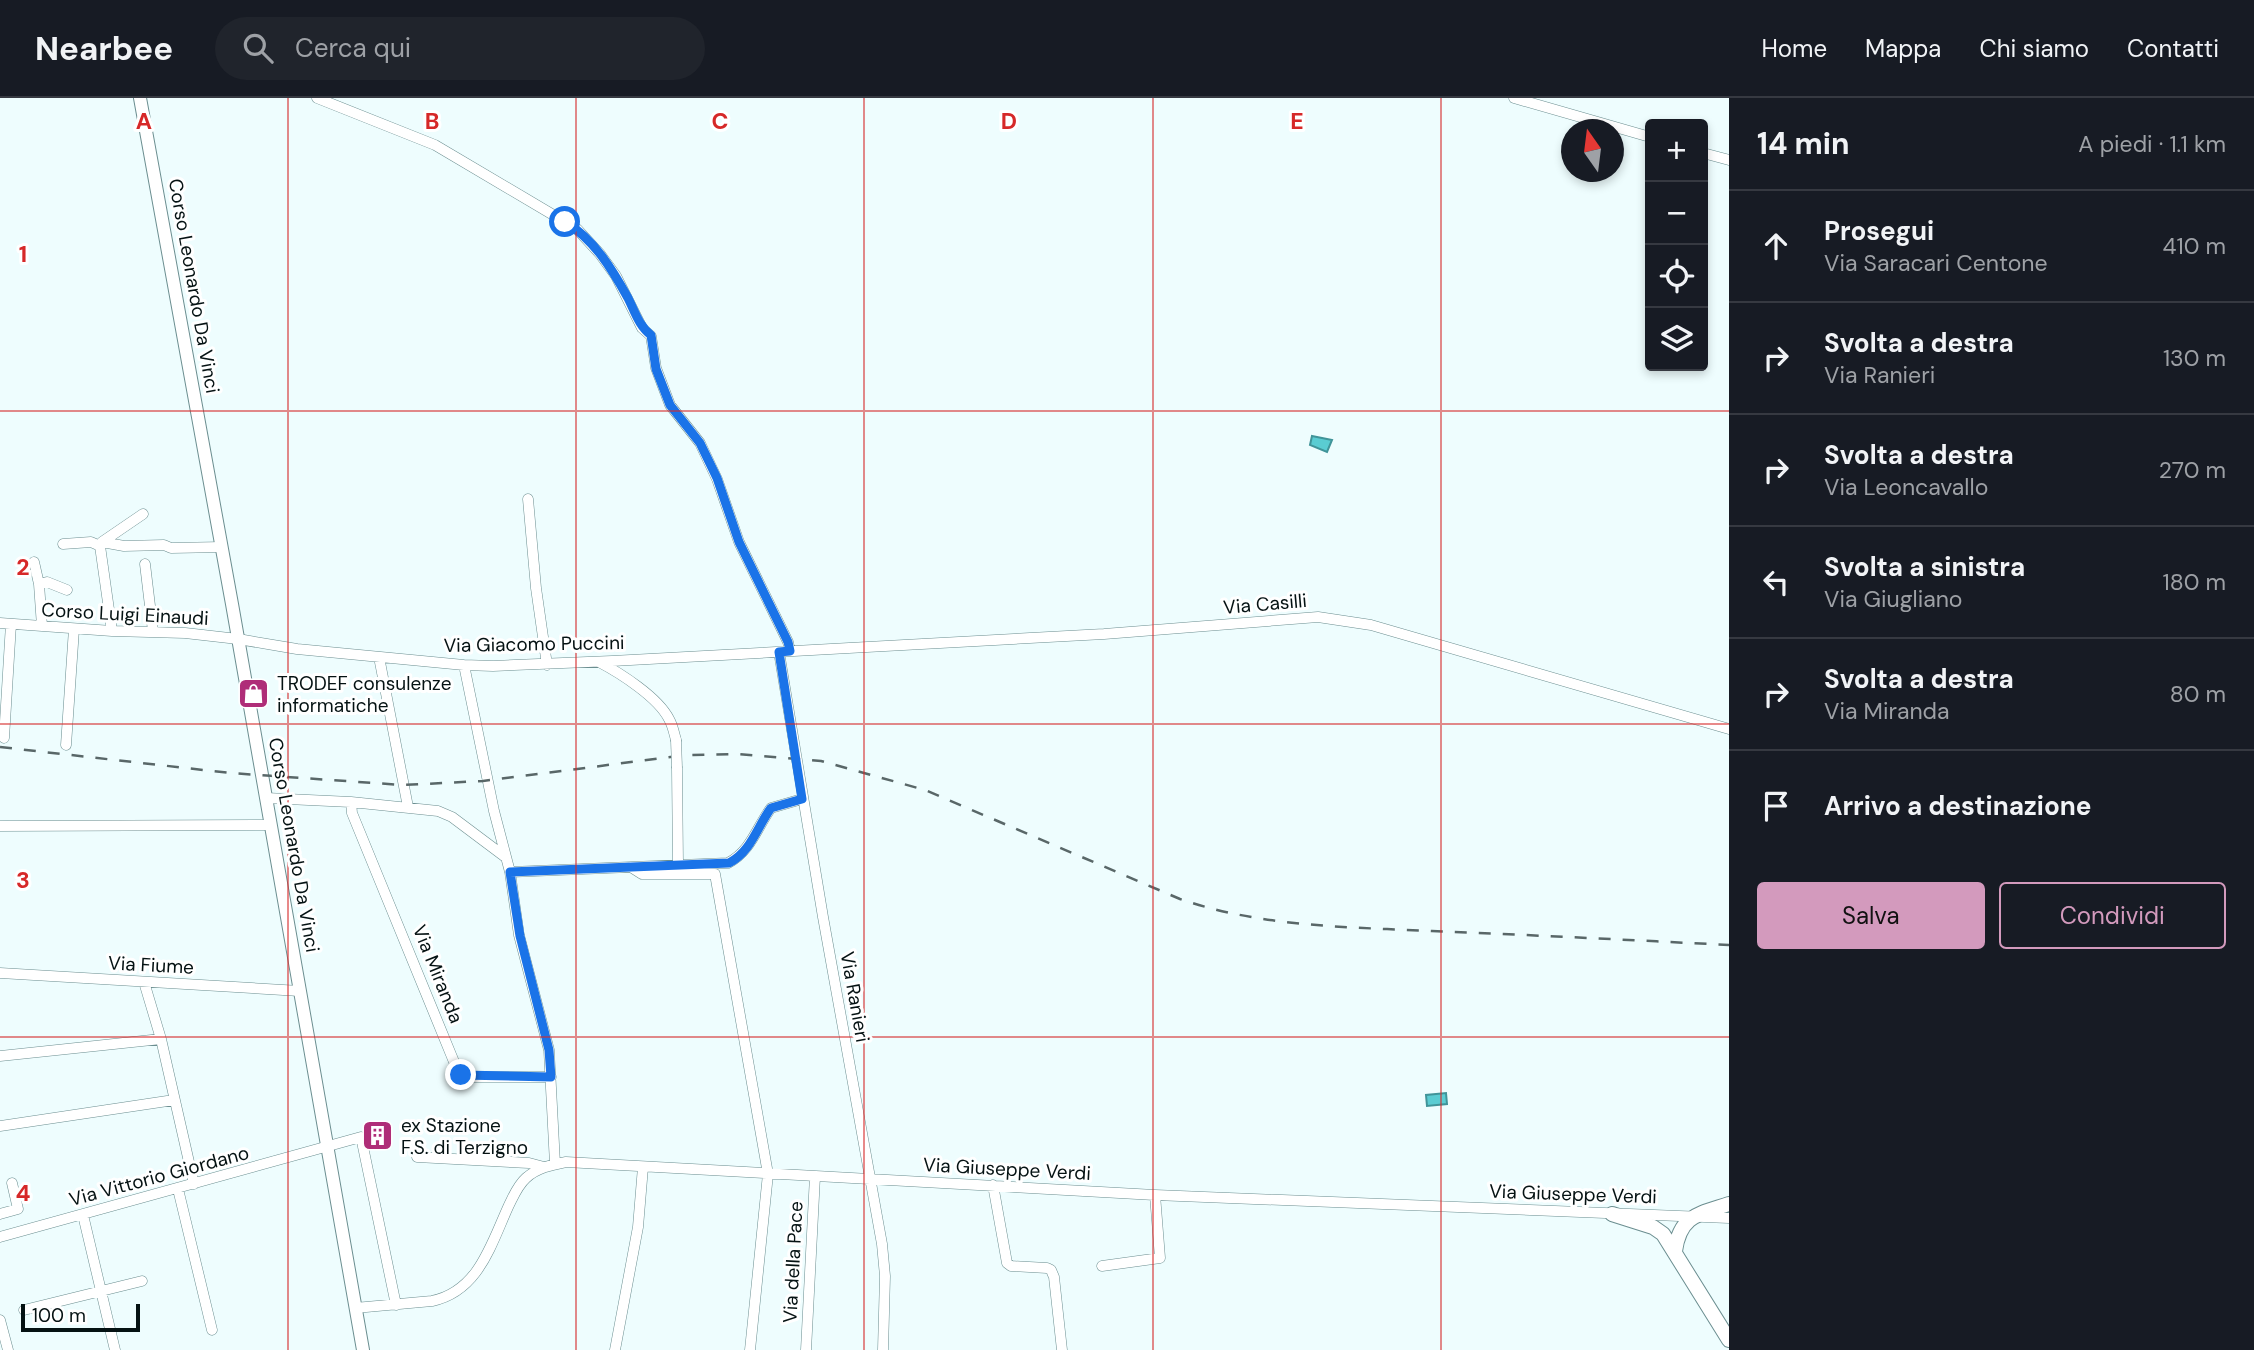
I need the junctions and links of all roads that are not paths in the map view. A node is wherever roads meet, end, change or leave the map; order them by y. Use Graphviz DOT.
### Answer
graph roads {
  1 [pos="140,98"];
  2 [pos="317,98"];
  3 [pos="1514,98"];
  4 [pos="1645,137"];
  5 [pos="1708,154"];
  6 [pos="1729,160"];
  7 [pos="528,499"];
  8 [pos="143,514"];
  9 [pos="63,544"];
  10 [pos="101,544"];
  11 [pos="222,547"];
  12 [pos="34,562"];
  13 [pos="145,564"];
  14 [pos="39,583"];
  15 [pos="67,590"];
  16 [pos="5,624"];
  17 [pos="42,626"];
  18 [pos="74,629"];
  19 [pos="112,631"];
  20 [pos="153,631"];
  21 [pos="238,639"];
  22 [pos="784,652"];
  23 [pos="379,657"];
  24 [pos="598,662"];
  25 [pos="464,665"];
  26 [pos="547,665"];
  27 [pos="1729,729"];
  28 [pos="4,738"];
  29 [pos="66,745"];
  30 [pos="266,798"];
  31 [pos="802,799"];
  32 [pos="351,802"];
  33 [pos="408,807"];
  34 [pos="271,825"];
  35 [pos="0,826"];
  36 [pos="504,856"];
  37 [pos="678,865"];
  38 [pos="631,867"];
  39 [pos="510,872"];
  40 [pos="0,973"];
  41 [pos="144,982"];
  42 [pos="300,991"];
  43 [pos="161,1039"];
  44 [pos="0,1056"];
  45 [pos="551,1077"];
  46 [pos="174,1100"];
  47 [pos="0,1126"];
  48 [pos="327,1148"];
  49 [pos="417,1157"];
  50 [pos="555,1164"];
  51 [pos="544,1167"];
  52 [pos="643,1167"];
  53 [pos="768,1174"];
  54 [pos="816,1176"];
  55 [pos="871,1179"];
  56 [pos="12,1183"];
  57 [pos="194,1184"];
  58 [pos="993,1185"];
  59 [pos="178,1189"];
  60 [pos="1155,1195"];
  61 [pos="1729,1204"];
  62 [pos="0,1214"];
  63 [pos="83,1214"];
  64 [pos="1612,1214"];
  65 [pos="1694,1216"];
  66 [pos="1729,1217"];
  67 [pos="0,1237"];
  68 [pos="1675,1251"];
  69 [pos="1102,1266"];
  70 [pos="142,1281"];
  71 [pos="101,1292"];
  72 [pos="396,1305"];
  73 [pos="355,1308"];
  74 [pos="24,1310"];
  75 [pos="0,1320"];
  76 [pos="212,1330"];
  77 [pos="1729,1340"];
  78 [pos="8,1350"];
  79 [pos="115,1350"];
  80 [pos="363,1350"];
  81 [pos="615,1350"];
  82 [pos="750,1350"];
  83 [pos="806,1350"];
  84 [pos="883,1350"];
  85 [pos="1062,1350"];
  1 -- 11 [label="main road, Corso Leonardo Da Vinci"];
  2 -- 22 [label="street, Via Ranieri"];
  3 -- 4 [label="street"];
  5 -- 6 [label="street"];
  7 -- 26 [label="street"];
  8 -- 10 [label="street"];
  9 -- 10 [label="street"];
  10 -- 11 [label="street"];
  10 -- 19 [label="street"];
  11 -- 21 [label="main road, Corso Leonardo Da Vinci"];
  12 -- 14 [label="street"];
  13 -- 20 [label="street"];
  14 -- 15 [label="street"];
  14 -- 17 [label="street"];
  16 -- 17 [label="street, Corso Luigi Einaudi"];
  16 -- 28 [label="street, Corso Luigi Einaudi"];
  17 -- 18 [label="street, Corso Luigi Einaudi"];
  18 -- 19 [label="street, Corso Luigi Einaudi"];
  18 -- 29 [label="street"];
  19 -- 20 [label="street, Corso Luigi Einaudi"];
  20 -- 21 [label="street, Corso Luigi Einaudi"];
  21 -- 23 [label="street, Via Giacomo Puccini"];
  21 -- 30 [label="main road, Corso Leonardo Da Vinci"];
  22 -- 24 [label="street, Via Giacomo Puccini"];
  22 -- 27 [label="street, Via Casilli"];
  22 -- 31 [label="street, Via Ranieri"];
  23 -- 25 [label="street, Via Giacomo Puccini"];
  23 -- 33 [label="street"];
  24 -- 26 [label="street, Via Giacomo Puccini"];
  24 -- 37 [label="street, bridge"];
  25 -- 26 [label="street, Via Giacomo Puccini"];
  25 -- 36 [label="street"];
  30 -- 32 [label="street"];
  30 -- 34 [label="main road, Corso Leonardo Da Vinci"];
  31 -- 37 [label="street"];
  31 -- 55 [label="street, Via Ranieri"];
  32 -- 33 [label="street"];
  32 -- 45 [label="street, Via Miranda"];
  33 -- 36 [label="street"];
  34 -- 35 [label="street"];
  34 -- 42 [label="main road, Corso Leonardo Da Vinci"];
  36 -- 39 [label="street"];
  37 -- 38 [label="street"];
  38 -- 39 [label="street"];
  38 -- 53 [label="street"];
  39 -- 45 [label="street"];
  40 -- 41 [label="street, Via Fiume"];
  41 -- 42 [label="street, Via Fiume"];
  41 -- 43 [label="street"];
  42 -- 48 [label="main road, Corso Leonardo Da Vinci"];
  43 -- 44 [label="street"];
  43 -- 46 [label="street"];
  45 -- 50 [label="street"];
  46 -- 47 [label="street"];
  46 -- 57 [label="street"];
  48 -- 57 [label="street, Via Vittorio Giordano"];
  48 -- 72 [label="street, Via Vittorio Giordano"];
  48 -- 73 [label="main road, Corso Leonardo Da Vinci"];
  49 -- 51 [label="street"];
  50 -- 51 [label="street, Via Giuseppe Verdi"];
  50 -- 52 [label="street, Via Giuseppe Verdi"];
  51 -- 72 [label="street, Via Giuseppe Verdi"];
  52 -- 53 [label="street, Via Giuseppe Verdi"];
  52 -- 81 [label="street"];
  53 -- 54 [label="street, Via Giuseppe Verdi"];
  53 -- 82 [label="street"];
  54 -- 55 [label="street, Via Giuseppe Verdi"];
  54 -- 83 [label="street, Via della Pace"];
  55 -- 58 [label="street, Via Giuseppe Verdi"];
  55 -- 84 [label="street, Via Ranieri"];
  56 -- 62 [label="street"];
  57 -- 59 [label="street, Via Vittorio Giordano"];
  58 -- 60 [label="street, Via Giuseppe Verdi"];
  58 -- 85 [label="street"];
  59 -- 63 [label="street, Via Vittorio Giordano"];
  59 -- 76 [label="street"];
  60 -- 64 [label="street, Via Giuseppe Verdi"];
  60 -- 69 [label="street"];
  61 -- 65 [label="highway"];
  63 -- 67 [label="street, Via Vittorio Giordano"];
  63 -- 71 [label="street"];
  64 -- 65 [label="street, Via Giuseppe Verdi"];
  64 -- 68 [label="highway"];
  65 -- 66 [label="street, Via Giuseppe Verdi"];
  65 -- 68 [label="highway"];
  68 -- 77 [label="highway"];
  70 -- 71 [label="street"];
  71 -- 74 [label="street"];
  71 -- 79 [label="street"];
  72 -- 73 [label="street, Via Giuseppe Verdi"];
  73 -- 80 [label="main road, Corso Leonardo Da Vinci"];
  75 -- 78 [label="street"];
}
